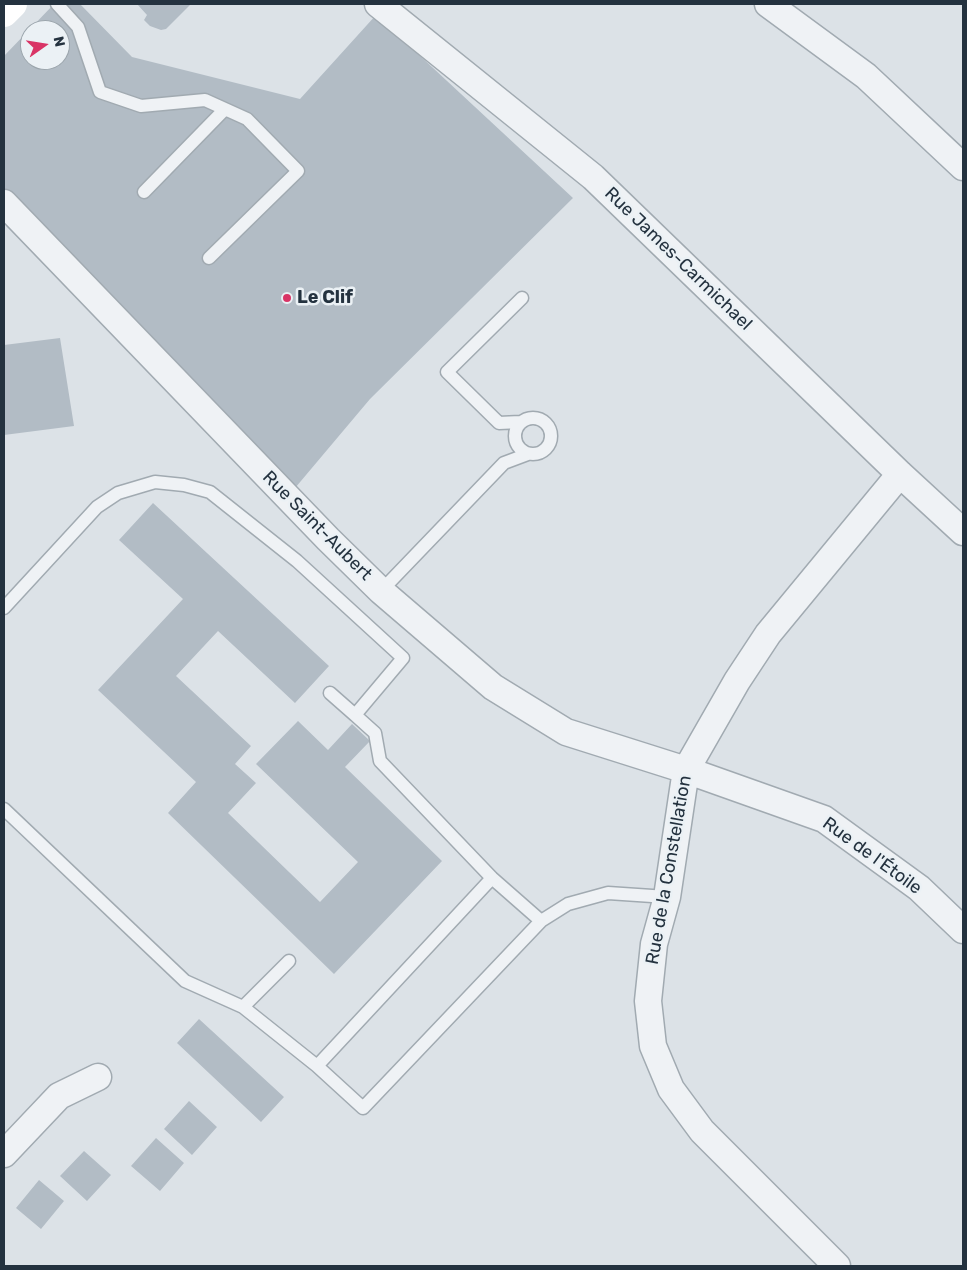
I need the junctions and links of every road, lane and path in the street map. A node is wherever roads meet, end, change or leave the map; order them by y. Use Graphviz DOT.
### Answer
graph roads {
  1 [pos="13,4"];
  2 [pos="57,4"];
  3 [pos="378,4"];
  4 [pos="768,4"];
  5 [pos="4,13"];
  6 [pos="225,109"];
  7 [pos="963,168"];
  8 [pos="144,192"];
  9 [pos="4,203"];
  10 [pos="210,258"];
  11 [pos="522,298"];
  12 [pos="520,422"];
  13 [pos="528,454"];
  14 [pos="900,474"];
  15 [pos="963,532"];
  16 [pos="381,591"];
  17 [pos="4,608"];
  18 [pos="330,693"];
  19 [pos="355,715"];
  20 [pos="686,770"];
  21 [pos="4,809"];
  22 [pos="492,878"];
  23 [pos="667,897"];
  24 [pos="541,921"];
  25 [pos="963,930"];
  26 [pos="289,961"];
  27 [pos="243,1007"];
  28 [pos="316,1066"];
  29 [pos="98,1077"];
  30 [pos="4,1154"];
  31 [pos="837,1266"];
  1 -- 5 [label="main road"];
  2 -- 6 [label="lane"];
  3 -- 14 [label="street, Rue James-Carmichael"];
  4 -- 7 [label="street"];
  6 -- 8 [label="lane"];
  6 -- 10 [label="lane"];
  9 -- 16 [label="street, Rue Saint-Aubert"];
  11 -- 12 [label="lane"];
  12 -- 13 [label="lane"];
  12 -- 13 [label="lane"];
  13 -- 16 [label="lane"];
  14 -- 15 [label="street, Rue James-Carmichael"];
  14 -- 20 [label="street, Rue de la Constellation"];
  16 -- 20 [label="street, Rue Saint-Aubert"];
  17 -- 19 [label="lane"];
  18 -- 19 [label="lane"];
  19 -- 22 [label="lane"];
  20 -- 23 [label="street, Rue de la Constellation"];
  20 -- 25 [label="street, Rue de l'Étoile"];
  21 -- 27 [label="lane"];
  22 -- 24 [label="lane"];
  22 -- 28 [label="lane"];
  23 -- 24 [label="lane"];
  23 -- 31 [label="street, Rue de la Constellation"];
  24 -- 28 [label="lane"];
  26 -- 27 [label="lane"];
  27 -- 28 [label="lane"];
  29 -- 30 [label="street"];
}
